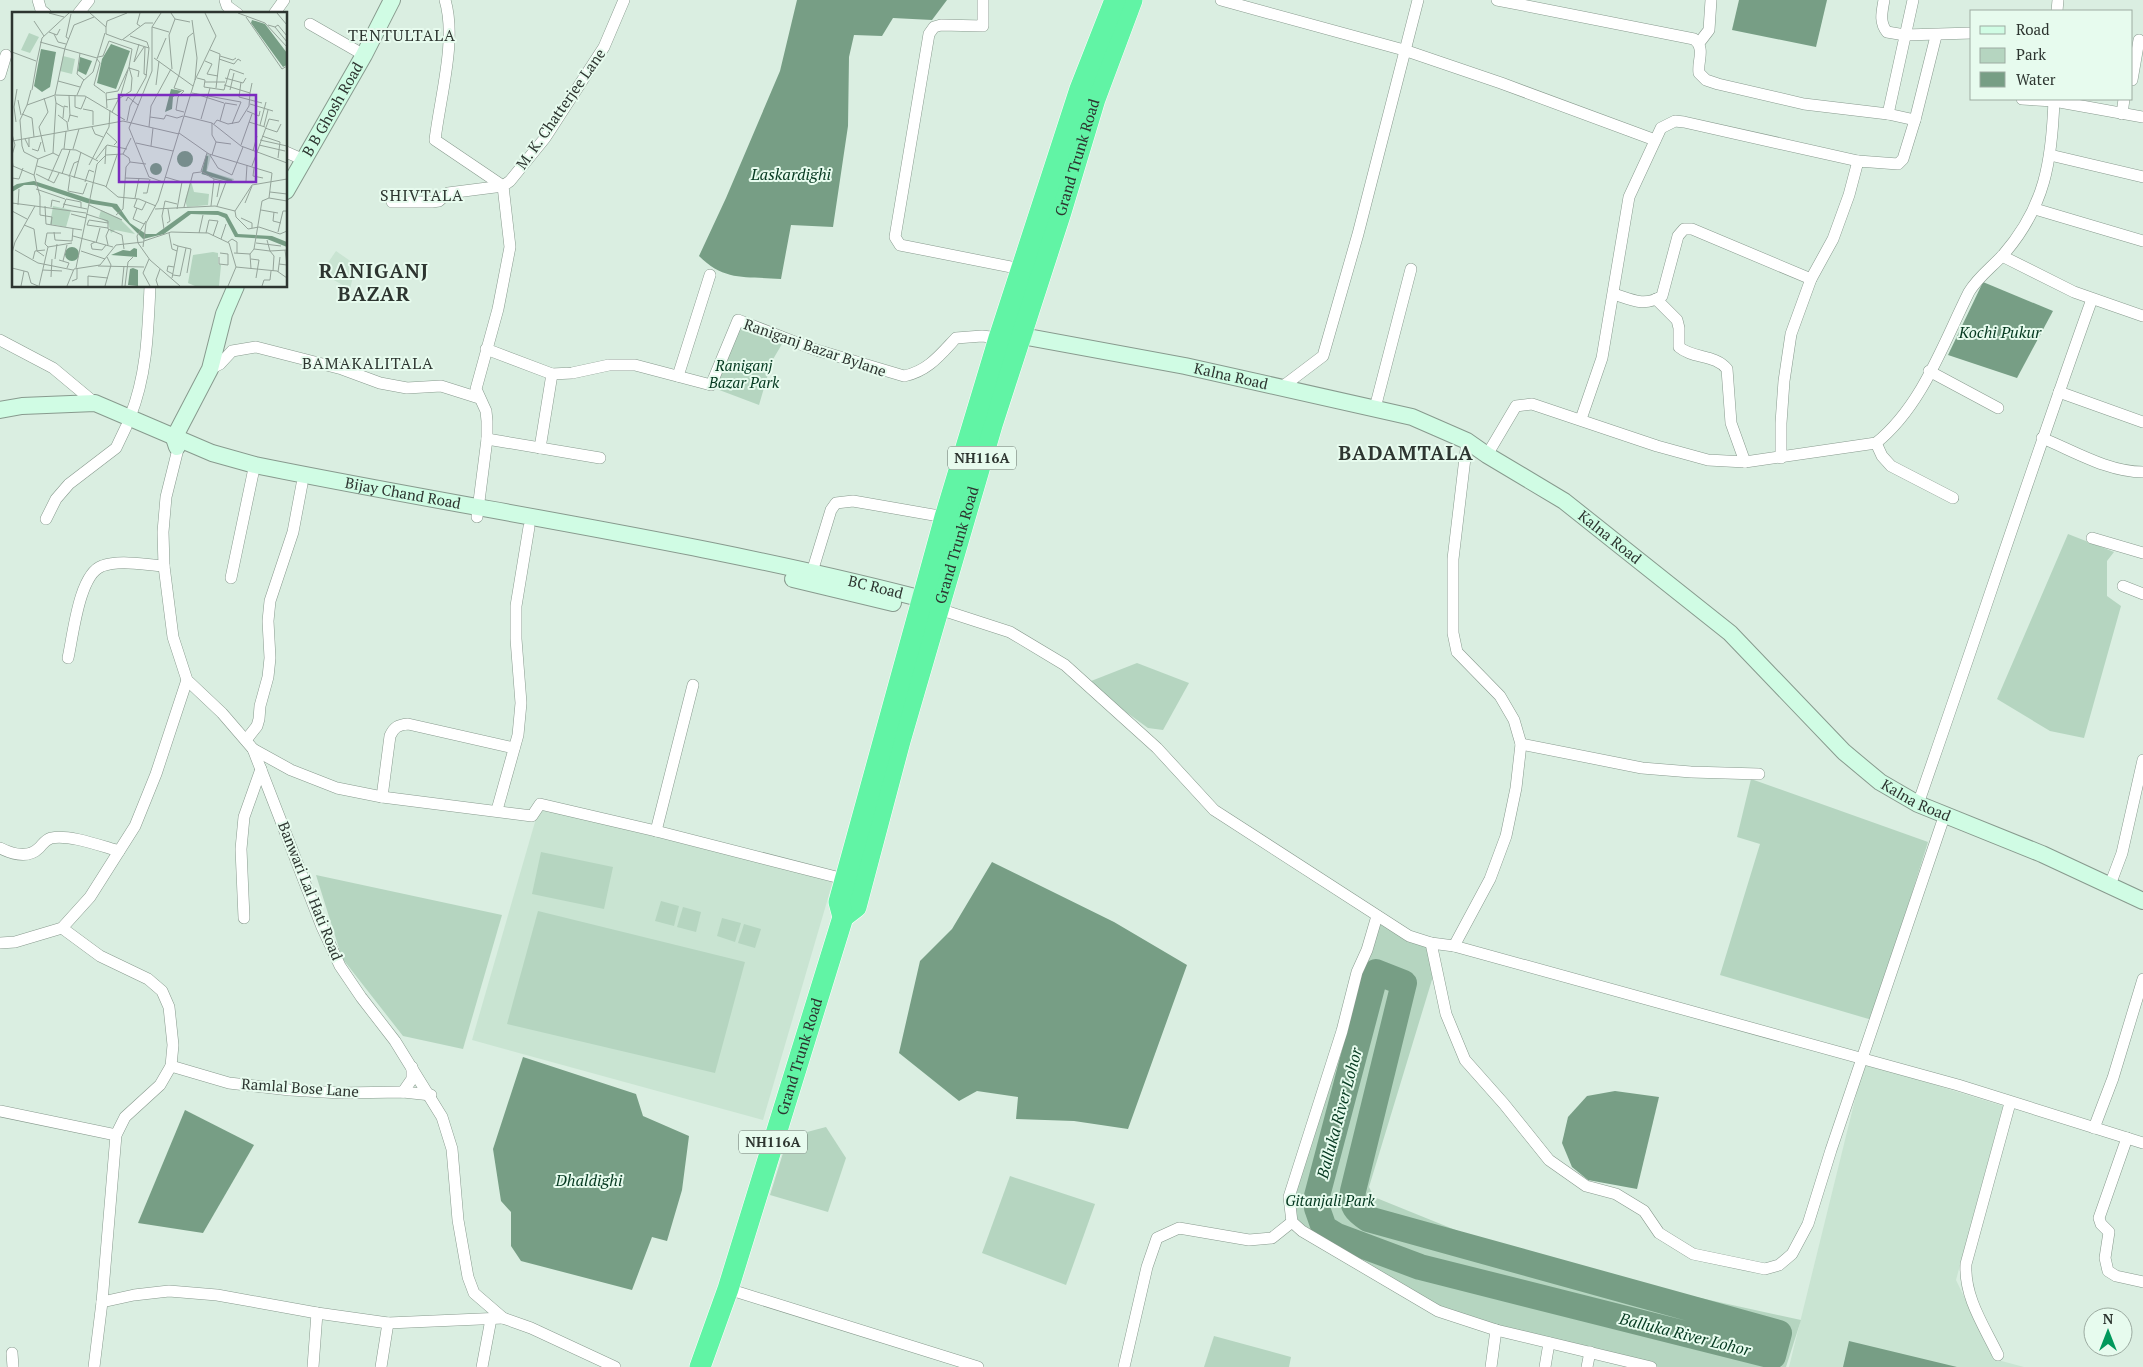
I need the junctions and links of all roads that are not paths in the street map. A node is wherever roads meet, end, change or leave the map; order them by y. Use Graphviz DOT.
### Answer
graph roads {
  1 [pos="38,0"];
  2 [pos="90,0"];
  3 [pos="225,0"];
  4 [pos="284,0"];
  5 [pos="392,0"];
  6 [pos="445,0"];
  7 [pos="624,0"];
  8 [pos="983,0"];
  9 [pos="1116,0"];
  10 [pos="1132,0"];
  11 [pos="1221,0"];
  12 [pos="1418,0"];
  13 [pos="1497,0"];
  14 [pos="1711,0"];
  15 [pos="1884,0"];
  16 [pos="1912,0"];
  17 [pos="44,12"];
  18 [pos="80,12"];
  19 [pos="235,12"];
  20 [pos="275,12"];
  21 [pos="310,24"];
  22 [pos="1970,33"];
  23 [pos="1905,35"];
  24 [pos="1936,36"];
  25 [pos="2138,39"];
  26 [pos="1699,43"];
  27 [pos="1404,50"];
  28 [pos="7,55"];
  29 [pos="364,55"];
  30 [pos="2133,73"];
  31 [pos="0,74"];
  32 [pos="2054,100"];
  33 [pos="2124,100"];
  34 [pos="1888,114"];
  35 [pos="2122,114"];
  36 [pos="2143,117"];
  37 [pos="1915,120"];
  38 [pos="1655,140"];
  39 [pos="288,153"];
  40 [pos="2050,155"];
  41 [pos="304,160"];
  42 [pos="1858,161"];
  43 [pos="2143,177"];
  44 [pos="289,182"];
  45 [pos="503,186"];
  46 [pos="392,202"];
  47 [pos="2035,209"];
  48 [pos="2143,241"];
  49 [pos="2002,256"];
  50 [pos="1021,269"];
  51 [pos="1411,269"];
  52 [pos="710,275"];
  53 [pos="1811,279"];
  54 [pos="150,288"];
  55 [pos="235,288"];
  56 [pos="1614,294"];
  57 [pos="2092,299"];
  58 [pos="1656,300"];
  59 [pos="2143,316"];
  60 [pos="1007,335"];
  61 [pos="0,340"];
  62 [pos="486,349"];
  63 [pos="210,369"];
  64 [pos="1929,371"];
  65 [pos="552,374"];
  66 [pos="678,376"];
  67 [pos="1282,387"];
  68 [pos="2058,392"];
  69 [pos="479,398"];
  70 [pos="95,403"];
  71 [pos="1375,408"];
  72 [pos="1998,408"];
  73 [pos="0,410"];
  74 [pos="1581,419"];
  75 [pos="0,420"];
  76 [pos="128,422"];
  77 [pos="2143,422"];
  78 [pos="2042,438"];
  79 [pos="487,439"];
  80 [pos="1467,441"];
  81 [pos="176,443"];
  82 [pos="1876,443"];
  83 [pos="540,448"];
  84 [pos="1487,455"];
  85 [pos="600,458"];
  86 [pos="1782,458"];
  87 [pos="1745,462"];
  88 [pos="2143,472"];
  89 [pos="253,473"];
  90 [pos="302,484"];
  91 [pos="1953,498"];
  92 [pos="477,512"];
  93 [pos="945,517"];
  94 [pos="46,518"];
  95 [pos="529,527"];
  96 [pos="2092,538"];
  97 [pos="2143,553"];
  98 [pos="164,566"];
  99 [pos="231,578"];
  100 [pos="811,578"];
  101 [pos="2123,586"];
  102 [pos="2143,594"];
  103 [pos="932,607"];
  104 [pos="68,658"];
  105 [pos="187,680"];
  106 [pos="693,684"];
  107 [pos="250,744"];
  108 [pos="1521,744"];
  109 [pos="514,748"];
  110 [pos="2143,760"];
  111 [pos="262,769"];
  112 [pos="1759,774"];
  113 [pos="382,797"];
  114 [pos="1918,804"];
  115 [pos="496,810"];
  116 [pos="1945,814"];
  117 [pos="656,831"];
  118 [pos="0,848"];
  119 [pos="119,851"];
  120 [pos="844,880"];
  121 [pos="2110,885"];
  122 [pos="2143,901"];
  123 [pos="1377,916"];
  124 [pos="843,917"];
  125 [pos="244,918"];
  126 [pos="62,928"];
  127 [pos="0,943"];
  128 [pos="1431,943"];
  129 [pos="1454,946"];
  130 [pos="2143,979"];
  131 [pos="1862,1059"];
  132 [pos="171,1066"];
  133 [pos="412,1067"];
  134 [pos="402,1092"];
  135 [pos="430,1095"];
  136 [pos="2010,1103"];
  137 [pos="0,1111"];
  138 [pos="2094,1128"];
  139 [pos="116,1135"];
  140 [pos="2127,1138"];
  141 [pos="2143,1143"];
  142 [pos="1292,1222"];
  143 [pos="2143,1282"];
  144 [pos="728,1289"];
  145 [pos="102,1302"];
  146 [pos="317,1313"];
  147 [pos="491,1318"];
  148 [pos="503,1318"];
  149 [pos="388,1323"];
  150 [pos="1496,1330"];
  151 [pos="1550,1343"];
  152 [pos="1590,1352"];
  153 [pos="12,1353"];
  154 [pos="1998,1355"];
  155 [pos="13,1367"];
  156 [pos="94,1367"];
  157 [pos="313,1367"];
  158 [pos="381,1367"];
  159 [pos="482,1367"];
  160 [pos="615,1367"];
  161 [pos="700,1367"];
  162 [pos="978,1367"];
  163 [pos="1124,1367"];
  164 [pos="1491,1367"];
  165 [pos="1545,1367"];
  166 [pos="1587,1367"];
  167 [pos="1651,1367"];
  1 -- 17 [label="street"];
  2 -- 18 [label="street"];
  3 -- 19 [label="street"];
  4 -- 20 [label="street"];
  5 -- 29 [label="main road, B B Ghosh Road"];
  6 -- 45 [label="street"];
  7 -- 45 [label="street, M. K. Chatterjee Lane"];
  8 -- 50 [label="street"];
  9 -- 50 [label="highway, Grand Trunk Road / NH116A"];
  10 -- 60 [label="highway, Grand Trunk Road / NH116A"];
  11 -- 27 [label="street"];
  12 -- 27 [label="street"];
  13 -- 26 [label="street"];
  14 -- 26 [label="street"];
  15 -- 23 [label="street"];
  16 -- 23 [label="street"];
  21 -- 29 [label="street"];
  22 -- 24 [label="street"];
  23 -- 24 [label="street"];
  23 -- 34 [label="street"];
  24 -- 37 [label="street"];
  25 -- 30 [label="street"];
  26 -- 34 [label="street"];
  27 -- 38 [label="street"];
  27 -- 67 [label="street"];
  28 -- 31 [label="street"];
  29 -- 41 [label="main road, B B Ghosh Road"];
  32 -- 35 [label="street"];
  32 -- 40 [label="street"];
  33 -- 35 [label="street"];
  34 -- 37 [label="street"];
  35 -- 36 [label="street"];
  37 -- 42 [label="street"];
  38 -- 42 [label="street"];
  38 -- 56 [label="street"];
  39 -- 41 [label="street"];
  40 -- 43 [label="street"];
  40 -- 47 [label="street"];
  41 -- 44 [label="main road, B B Ghosh Road"];
  42 -- 53 [label="street"];
  45 -- 46 [label="street"];
  45 -- 62 [label="street"];
  47 -- 48 [label="street"];
  47 -- 49 [label="street"];
  49 -- 57 [label="street"];
  49 -- 64 [label="street"];
  50 -- 60 [label="highway, Grand Trunk Road / NH116A"];
  51 -- 71 [label="street"];
  52 -- 66 [label="street"];
  53 -- 58 [label="street"];
  53 -- 86 [label="street"];
  54 -- 76 [label="street"];
  55 -- 63 [label="main road"];
  56 -- 58 [label="street"];
  56 -- 74 [label="street"];
  57 -- 59 [label="street"];
  57 -- 68 [label="street"];
  58 -- 87 [label="street"];
  60 -- 66 [label="street, Raniganj Bazar Bylane"];
  60 -- 67 [label="main road, Kalna Road"];
  60 -- 93 [label="highway, Grand Trunk Road / NH116A"];
  60 -- 103 [label="highway, Grand Trunk Road / NH116A"];
  61 -- 70 [label="street"];
  62 -- 65 [label="street, Raniganj Bazar Bylane"];
  62 -- 69 [label="street"];
  63 -- 69 [label="street"];
  63 -- 81 [label="main road"];
  64 -- 72 [label="street"];
  64 -- 82 [label="street"];
  65 -- 66 [label="street, Raniganj Bazar Bylane"];
  65 -- 83 [label="street"];
  67 -- 71 [label="main road, Kalna Road"];
  68 -- 77 [label="street"];
  68 -- 78 [label="street"];
  69 -- 79 [label="street"];
  70 -- 73 [label="main road, Bijay Chand Road"];
  70 -- 76 [label="main road, Bijay Chand Road"];
  71 -- 80 [label="main road, Kalna Road"];
  74 -- 84 [label="street"];
  74 -- 87 [label="street"];
  75 -- 76 [label="main road, Bijay Chand Road"];
  76 -- 81 [label="main road, Bijay Chand Road"];
  76 -- 94 [label="street"];
  78 -- 88 [label="street"];
  78 -- 114 [label="street"];
  79 -- 83 [label="street"];
  79 -- 92 [label="street"];
  80 -- 84 [label="main road, Kalna Road"];
  80 -- 108 [label="street"];
  81 -- 89 [label="main road, Bijay Chand Road"];
  81 -- 92 [label="main road, Bijay Chand Road"];
  81 -- 98 [label="street, Banwari Lal Hati Road"];
  82 -- 86 [label="street"];
  82 -- 91 [label="street"];
  83 -- 85 [label="street"];
  84 -- 114 [label="main road, Kalna Road"];
  86 -- 87 [label="street"];
  89 -- 90 [label="main road, Bijay Chand Road"];
  89 -- 99 [label="street"];
  90 -- 92 [label="main road, Bijay Chand Road"];
  90 -- 107 [label="street"];
  92 -- 95 [label="main road, Bijay Chand Road"];
  92 -- 100 [label="main road, Bijay Chand Road"];
  93 -- 100 [label="street"];
  93 -- 103 [label="highway, Grand Trunk Road / NH116A"];
  95 -- 100 [label="main road, Bijay Chand Road"];
  95 -- 109 [label="street"];
  96 -- 97 [label="street"];
  98 -- 104 [label="street"];
  98 -- 105 [label="street, Banwari Lal Hati Road"];
  100 -- 103 [label="main road, BC Road"];
  101 -- 102 [label="street"];
  103 -- 120 [label="highway, Grand Trunk Road / NH116A"];
  103 -- 123 [label="street"];
  103 -- 124 [label="highway, Grand Trunk Road / NH116A"];
  105 -- 107 [label="street, Banwari Lal Hati Road"];
  105 -- 119 [label="street"];
  106 -- 117 [label="street"];
  107 -- 111 [label="street, Banwari Lal Hati Road"];
  107 -- 113 [label="street"];
  108 -- 112 [label="street"];
  108 -- 129 [label="street"];
  109 -- 113 [label="street"];
  109 -- 115 [label="street"];
  110 -- 121 [label="street"];
  111 -- 125 [label="street"];
  111 -- 133 [label="street, Banwari Lal Hati Road"];
  113 -- 115 [label="street"];
  114 -- 116 [label="main road, Kalna Road"];
  115 -- 117 [label="street"];
  116 -- 121 [label="main road, Kalna Road"];
  116 -- 131 [label="street"];
  117 -- 120 [label="street"];
  118 -- 119 [label="street"];
  119 -- 126 [label="street"];
  120 -- 124 [label="highway, Grand Trunk Road / NH116A"];
  121 -- 122 [label="main road, Kalna Road"];
  123 -- 128 [label="street"];
  123 -- 142 [label="street"];
  124 -- 144 [label="highway, Grand Trunk Road / NH116A"];
  126 -- 127 [label="street"];
  126 -- 132 [label="street"];
  128 -- 129 [label="street"];
  128 -- 131 [label="street"];
  129 -- 131 [label="street"];
  130 -- 138 [label="street"];
  131 -- 136 [label="street"];
  132 -- 134 [label="street, Ramlal Bose Lane"];
  132 -- 139 [label="street"];
  133 -- 134 [label="street"];
  133 -- 135 [label="street, Banwari Lal Hati Road"];
  134 -- 135 [label="street, Ramlal Bose Lane"];
  135 -- 148 [label="street, Banwari Lal Hati Road"];
  136 -- 138 [label="street"];
  136 -- 154 [label="street"];
  137 -- 139 [label="street"];
  138 -- 140 [label="street"];
  139 -- 145 [label="street"];
  140 -- 141 [label="street"];
  140 -- 143 [label="street"];
  142 -- 150 [label="street"];
  142 -- 163 [label="street"];
  144 -- 161 [label="highway, Grand Trunk Road / NH116A"];
  144 -- 162 [label="street"];
  145 -- 146 [label="street"];
  145 -- 156 [label="street"];
  146 -- 149 [label="street"];
  146 -- 157 [label="street"];
  147 -- 148 [label="street"];
  147 -- 149 [label="street"];
  147 -- 159 [label="street"];
  148 -- 160 [label="street, Banwari Lal Hati Road"];
  149 -- 158 [label="street"];
  150 -- 151 [label="street"];
  150 -- 164 [label="street"];
  151 -- 152 [label="street"];
  151 -- 165 [label="street"];
  152 -- 166 [label="street"];
  152 -- 167 [label="street"];
  153 -- 155 [label="street"];
}
